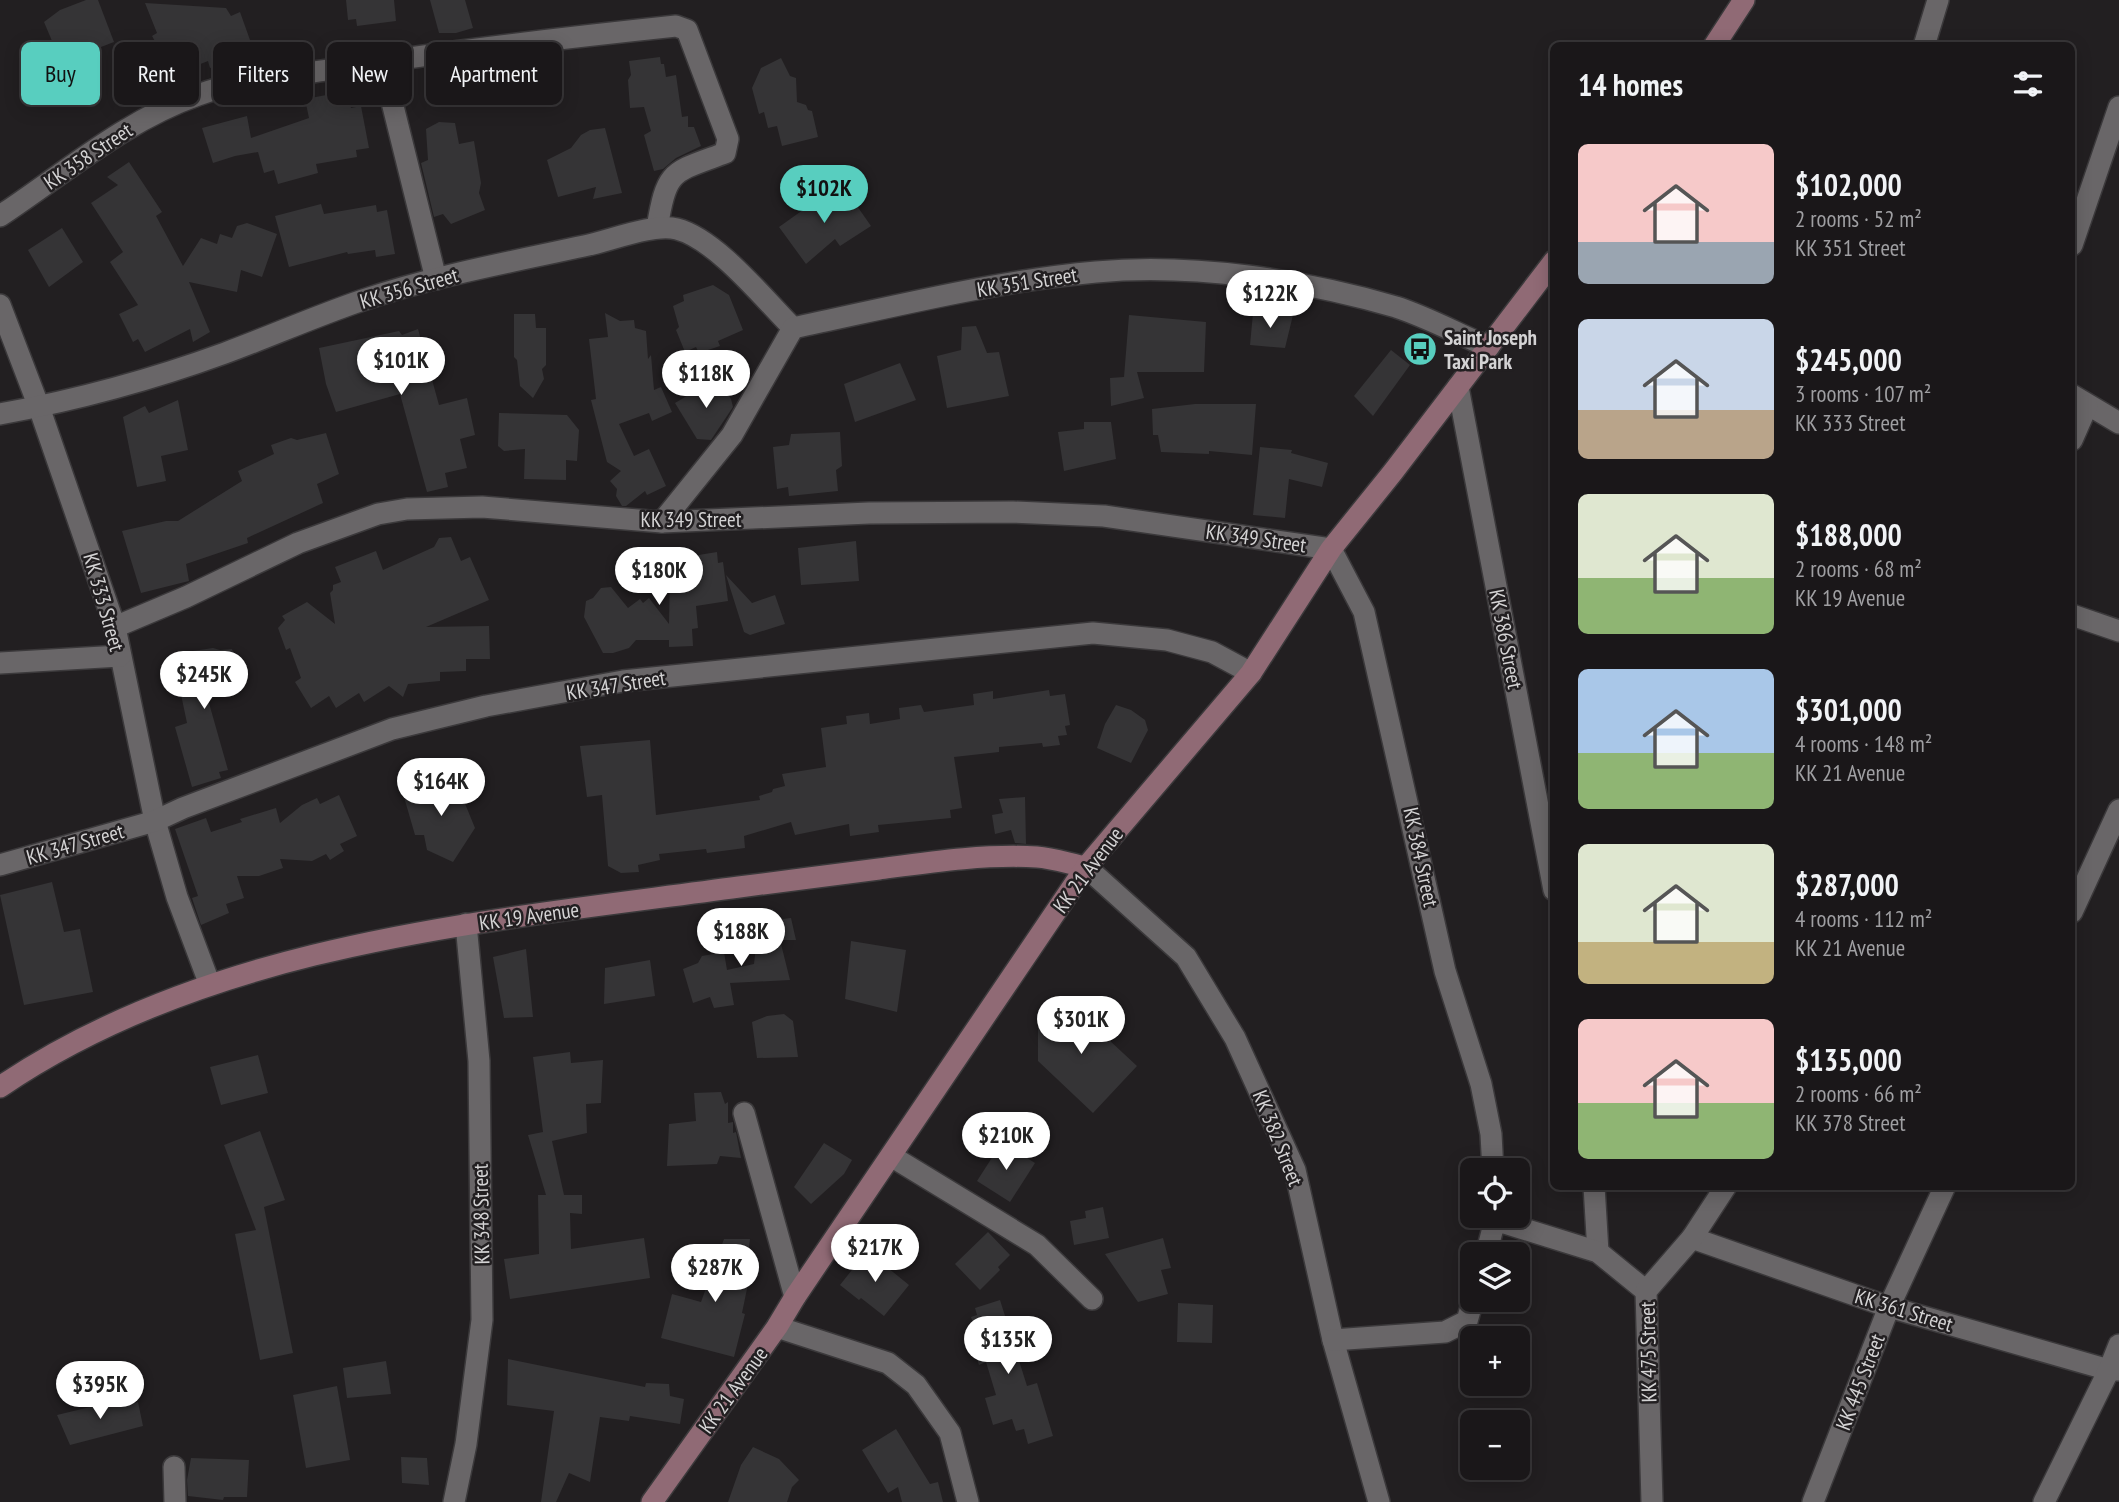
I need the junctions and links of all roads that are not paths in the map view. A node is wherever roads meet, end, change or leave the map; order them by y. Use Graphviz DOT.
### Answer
graph roads {
  1 [pos="1744,0"];
  2 [pos="1938,0"];
  3 [pos="1717,42"];
  4 [pos="1925,42"];
  5 [pos="412,58"];
  6 [pos="327,71"];
  7 [pos="393,105"];
  8 [pos="2119,107"];
  9 [pos="0,216"];
  10 [pos="657,228"];
  11 [pos="2075,236"];
  12 [pos="1550,266"];
  13 [pos="436,279"];
  14 [pos="0,305"];
  15 [pos="793,328"];
  16 [pos="1489,347"];
  17 [pos="1458,387"];
  18 [pos="2080,401"];
  19 [pos="39,407"];
  20 [pos="0,414"];
  21 [pos="2119,423"];
  22 [pos="2075,425"];
  23 [pos="662,522"];
  24 [pos="1331,549"];
  25 [pos="2075,616"];
  26 [pos="115,627"];
  27 [pos="2119,631"];
  28 [pos="120,656"];
  29 [pos="0,663"];
  30 [pos="1251,673"];
  31 [pos="2119,810"];
  32 [pos="155,821"];
  33 [pos="0,865"];
  34 [pos="1086,867"];
  35 [pos="1550,869"];
  36 [pos="2075,905"];
  37 [pos="466,924"];
  38 [pos="210,985"];
  39 [pos="0,1087"];
  40 [pos="744,1112"];
  41 [pos="891,1156"];
  42 [pos="1492,1158"];
  43 [pos="1594,1190"];
  44 [pos="1723,1190"];
  45 [pos="1943,1190"];
  46 [pos="1525,1228"];
  47 [pos="1692,1238"];
  48 [pos="1598,1252"];
  49 [pos="1646,1291"];
  50 [pos="795,1297"];
  51 [pos="1092,1299"];
  52 [pos="1889,1307"];
  53 [pos="1470,1312"];
  54 [pos="777,1327"];
  55 [pos="1333,1340"];
  56 [pos="2119,1345"];
  57 [pos="2114,1370"];
  58 [pos="174,1467"];
  59 [pos="175,1502"];
  60 [pos="454,1502"];
  61 [pos="652,1502"];
  62 [pos="968,1502"];
  63 [pos="1379,1502"];
  64 [pos="1652,1502"];
  65 [pos="1813,1502"];
  66 [pos="2044,1502"];
  1 -- 3 [label="main road"];
  2 -- 4 [label="street"];
  5 -- 10 [label="street, KK 358 Street"];
  6 -- 9 [label="street, KK 358 Street"];
  7 -- 13 [label="street"];
  8 -- 11 [label="street"];
  10 -- 13 [label="street, KK 356 Street"];
  10 -- 15 [label="street, KK 356 Street"];
  12 -- 16 [label="main road, KK 21 Avenue"];
  13 -- 19 [label="street, KK 356 Street"];
  14 -- 19 [label="street, KK 333 Street"];
  15 -- 16 [label="street, KK 351 Street"];
  15 -- 23 [label="street"];
  16 -- 17 [label="main road, KK 21 Avenue"];
  17 -- 24 [label="main road, KK 21 Avenue"];
  17 -- 35 [label="street, KK 386 Street"];
  18 -- 21 [label="street"];
  18 -- 22 [label="street"];
  19 -- 20 [label="street, KK 356 Street"];
  19 -- 26 [label="street, KK 333 Street"];
  23 -- 24 [label="street, KK 349 Street"];
  23 -- 26 [label="street, KK 349 Street"];
  24 -- 30 [label="main road, KK 21 Avenue"];
  24 -- 42 [label="street, KK 384 Street"];
  25 -- 27 [label="street"];
  26 -- 28 [label="street, KK 333 Street"];
  28 -- 29 [label="street"];
  28 -- 32 [label="street, KK 333 Street"];
  30 -- 32 [label="street, KK 347 Street"];
  30 -- 34 [label="main road, KK 21 Avenue"];
  31 -- 36 [label="street"];
  32 -- 33 [label="street, KK 347 Street"];
  32 -- 38 [label="street, KK 333 Street"];
  34 -- 37 [label="main road, KK 19 Avenue"];
  34 -- 41 [label="main road, KK 21 Avenue"];
  34 -- 55 [label="street, KK 382 Street"];
  37 -- 38 [label="main road, KK 19 Avenue"];
  37 -- 60 [label="street, KK 348 Street"];
  38 -- 39 [label="main road, KK 19 Avenue"];
  40 -- 50 [label="street"];
  41 -- 50 [label="main road, KK 21 Avenue"];
  41 -- 51 [label="street"];
  43 -- 48 [label="street"];
  44 -- 47 [label="street, KK 475 Street"];
  45 -- 52 [label="street, KK 445 Street"];
  46 -- 48 [label="street"];
  47 -- 49 [label="street, KK 475 Street"];
  47 -- 52 [label="street, KK 361 Street"];
  48 -- 49 [label="street"];
  49 -- 64 [label="street, KK 475 Street"];
  50 -- 54 [label="main road, KK 21 Avenue"];
  52 -- 57 [label="street, KK 361 Street"];
  52 -- 65 [label="street, KK 445 Street"];
  53 -- 55 [label="street"];
  54 -- 61 [label="main road, KK 21 Avenue"];
  54 -- 62 [label="street"];
  55 -- 63 [label="street, KK 382 Street"];
  56 -- 57 [label="street"];
  57 -- 66 [label="street"];
  58 -- 59 [label="street"];
}
